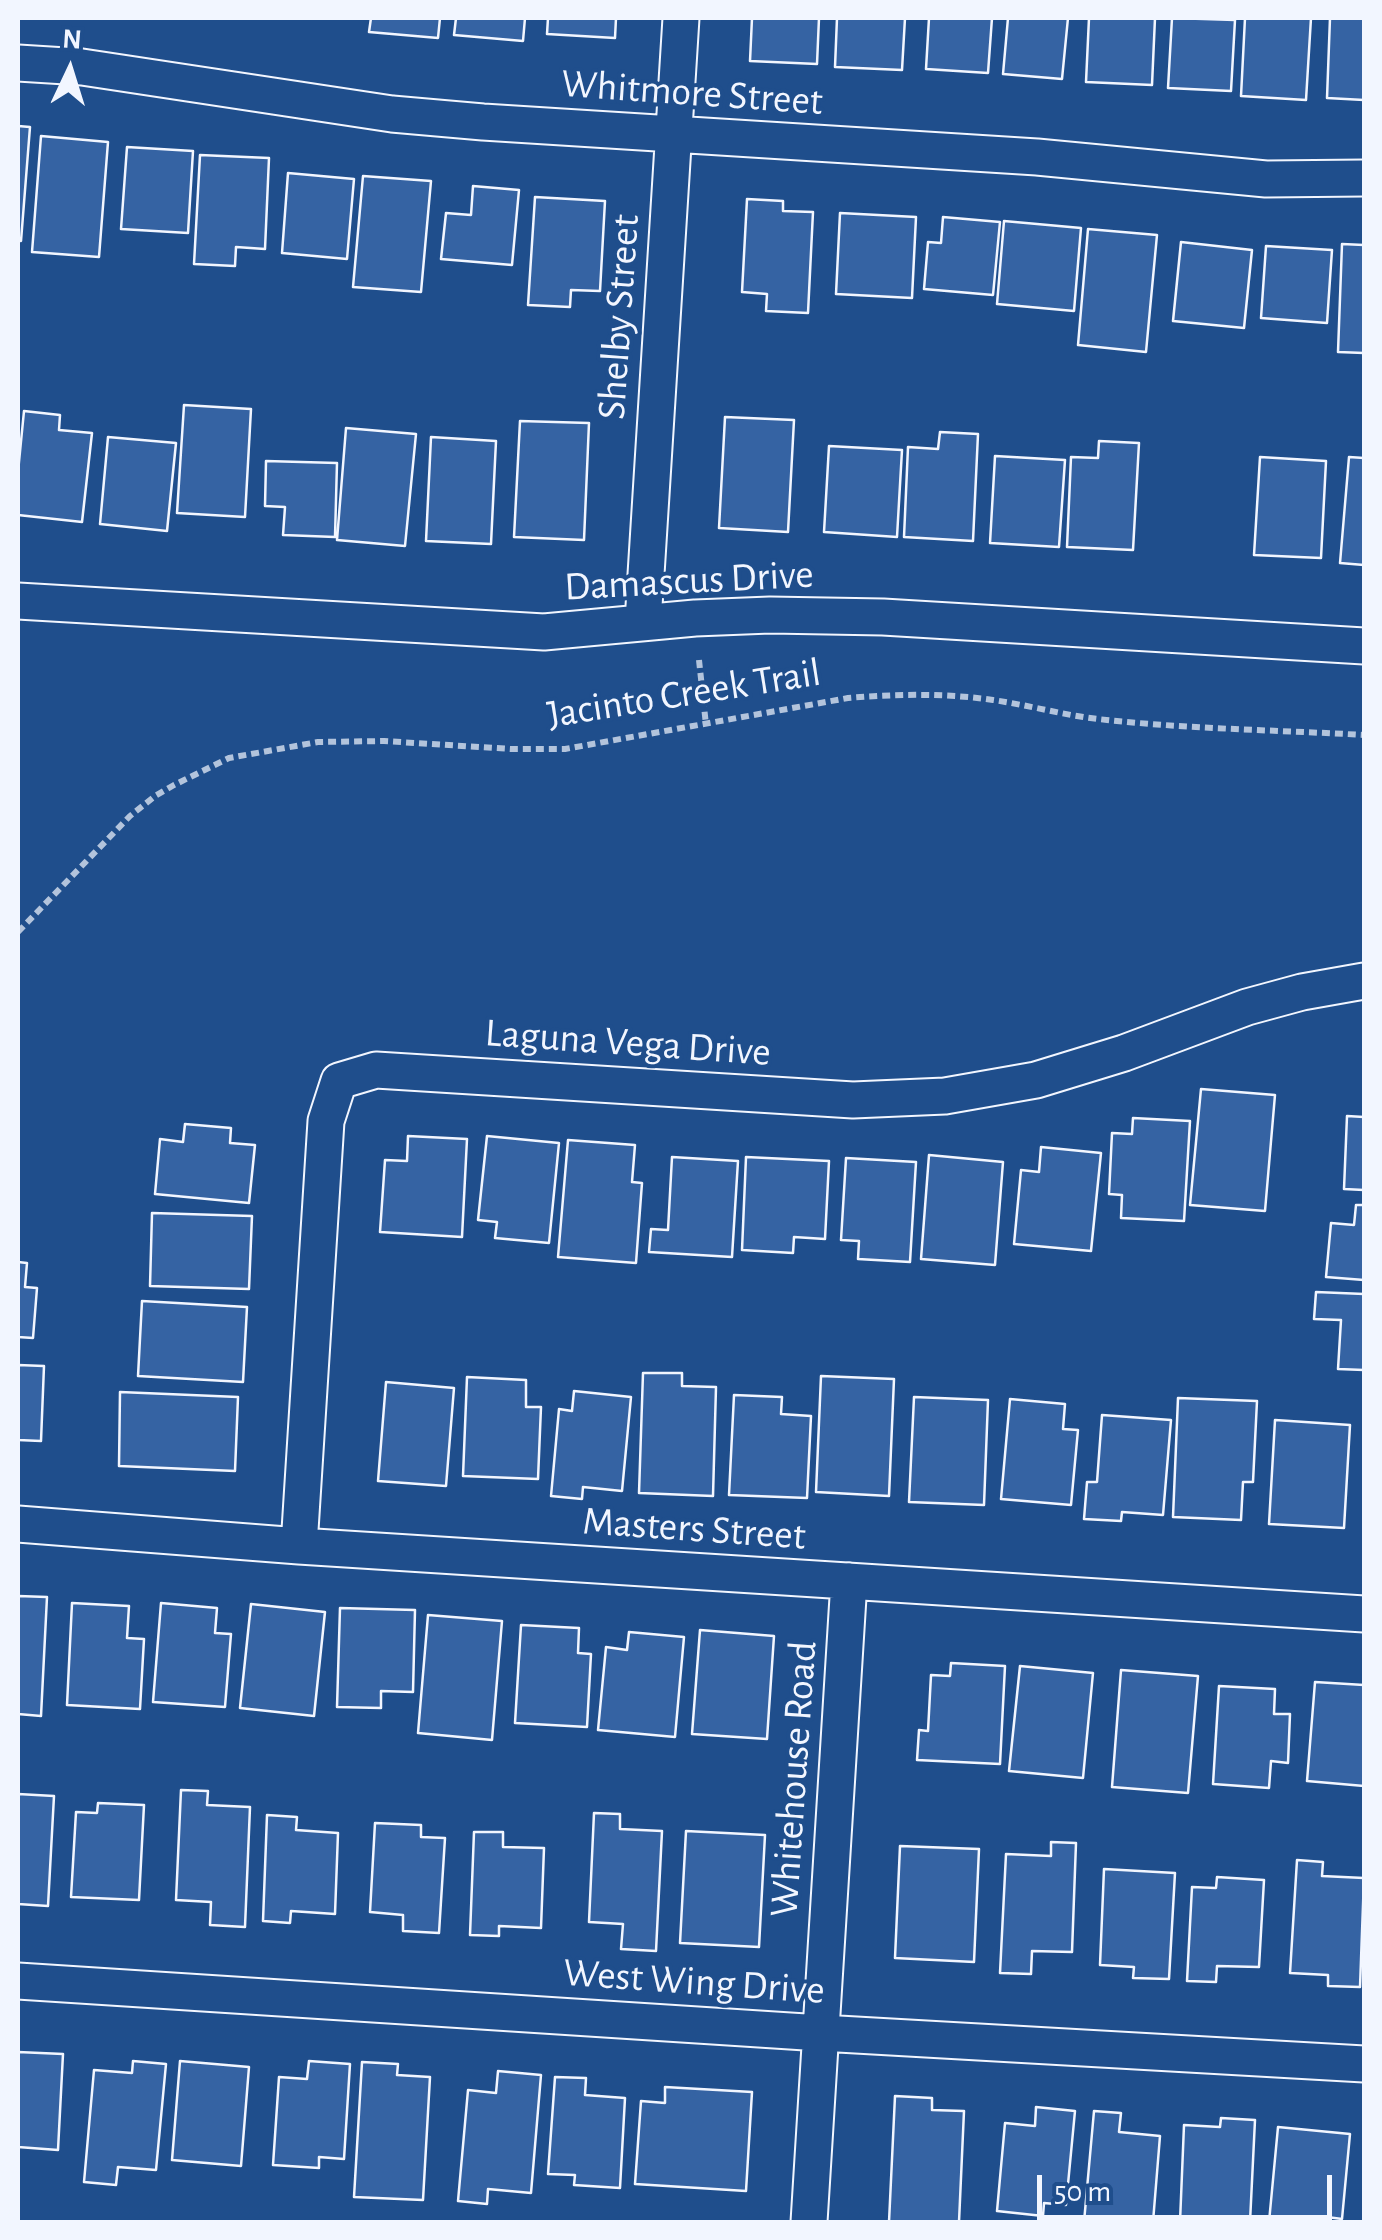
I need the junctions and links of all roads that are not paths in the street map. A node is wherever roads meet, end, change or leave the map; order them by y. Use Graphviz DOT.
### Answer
graph roads {
  1 [pos="680,18"];
  2 [pos="18,62"];
  3 [pos="674,134"];
  4 [pos="1364,178"];
  5 [pos="18,602"];
  6 [pos="643,622"];
  7 [pos="1364,646"];
  8 [pos="1364,981"];
  9 [pos="18,1524"];
  10 [pos="299,1546"];
  11 [pos="849,1581"];
  12 [pos="1364,1614"];
  13 [pos="18,1982"];
  14 [pos="821,2033"];
  15 [pos="1364,2064"];
  16 [pos="809,2222"];
  1 -- 3 [label="street, Shelby Street"];
  2 -- 3 [label="street, Whitmore Street"];
  3 -- 4 [label="street, Whitmore Street"];
  3 -- 6 [label="street, Shelby Street"];
  5 -- 6 [label="street, Damascus Drive"];
  6 -- 7 [label="street, Damascus Drive"];
  8 -- 10 [label="street, Laguna Vega Drive"];
  9 -- 10 [label="street, Masters Street"];
  10 -- 11 [label="street, Masters Street"];
  11 -- 12 [label="street, Masters Street"];
  11 -- 14 [label="street, Whitehouse Road"];
  13 -- 14 [label="street, West Wing Drive"];
  14 -- 15 [label="street, West Wing Drive"];
  14 -- 16 [label="street, Whitehouse Road"];
}
